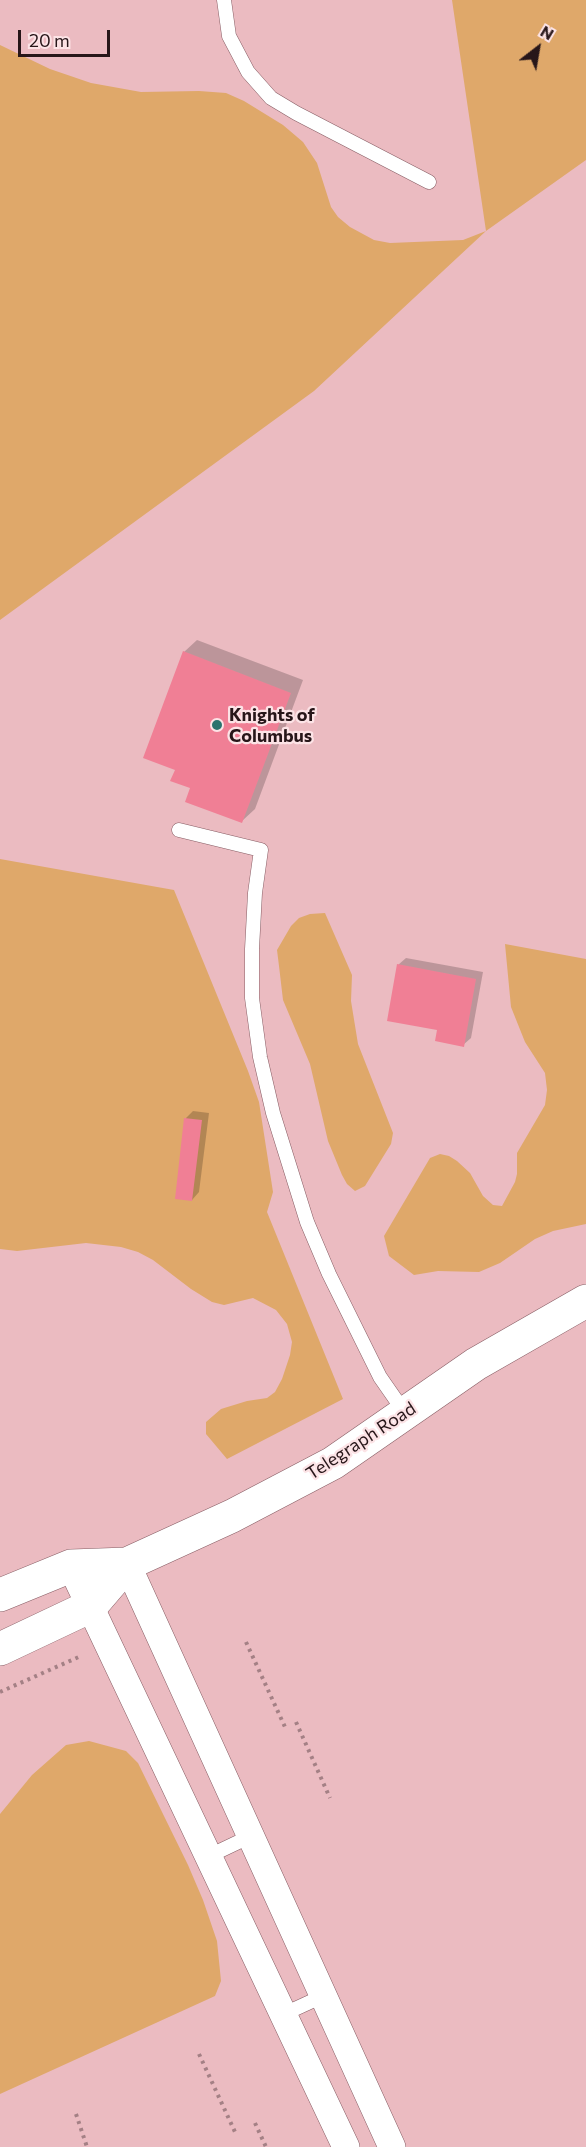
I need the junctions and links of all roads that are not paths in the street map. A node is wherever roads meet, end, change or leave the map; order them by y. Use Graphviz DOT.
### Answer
graph roads {
  1 [pos="224,0"];
  2 [pos="429,182"];
  3 [pos="179,830"];
  4 [pos="586,1301"];
  5 [pos="405,1414"];
  6 [pos="127,1564"];
  7 [pos="71,1566"];
  8 [pos="0,1595"];
  9 [pos="91,1606"];
  10 [pos="0,1649"];
  11 [pos="251,1836"];
  12 [pos="209,1856"];
  13 [pos="323,1996"];
  14 [pos="284,2014"];
  15 [pos="346,2147"];
  16 [pos="393,2147"];
  1 -- 2 [label="lane"];
  3 -- 5 [label="lane"];
  4 -- 5 [label="main road, Telegraph Road"];
  5 -- 6 [label="main road, Telegraph Road"];
  6 -- 7 [label="main road, Telegraph Road"];
  6 -- 9 [label="main road, Telegraph Road"];
  6 -- 11 [label="street"];
  7 -- 8 [label="main road, Telegraph Road"];
  7 -- 9 [label="street"];
  9 -- 10 [label="main road, Telegraph Road"];
  9 -- 12 [label="street"];
  11 -- 12 [label="lane"];
  11 -- 13 [label="street"];
  12 -- 14 [label="street"];
  13 -- 14 [label="lane"];
  13 -- 16 [label="street"];
  14 -- 15 [label="street"];
}
